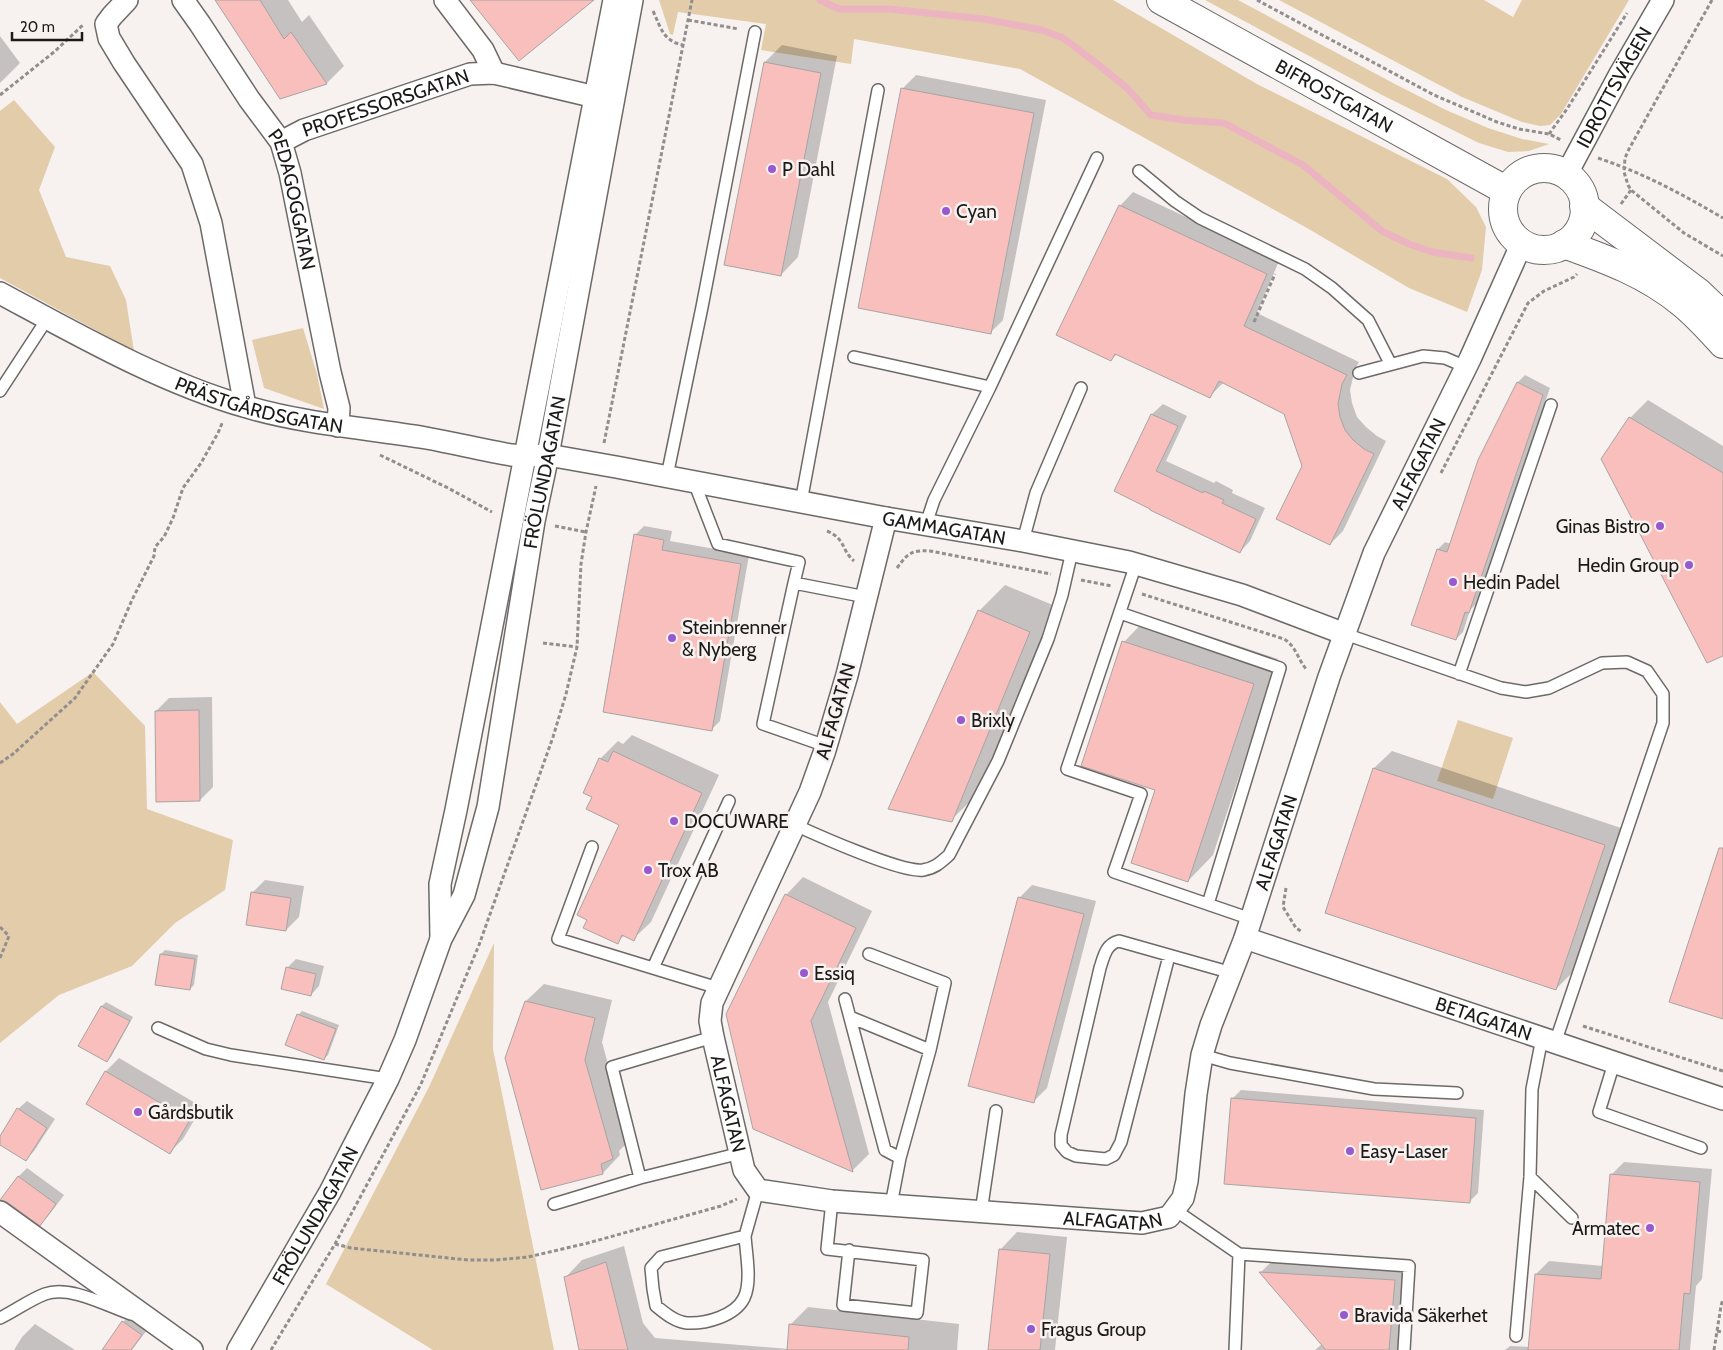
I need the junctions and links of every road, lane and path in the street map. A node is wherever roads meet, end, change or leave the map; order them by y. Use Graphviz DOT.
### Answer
graph roads {
  1 [pos="127,0"];
  2 [pos="183,0"];
  3 [pos="445,0"];
  4 [pos="614,0"];
  5 [pos="632,0"];
  6 [pos="692,0"];
  7 [pos="1161,0"];
  8 [pos="1257,0"];
  9 [pos="1663,0"];
  10 [pos="1712,0"];
  11 [pos="1630,8"];
  12 [pos="653,10"];
  13 [pos="688,20"];
  14 [pos="755,32"];
  15 [pos="684,45"];
  16 [pos="54,52"];
  17 [pos="494,73"];
  18 [pos="878,90"];
  19 [pos="0,95"];
  20 [pos="604,99"];
  21 [pos="1549,134"];
  22 [pos="281,142"];
  23 [pos="1579,149"];
  24 [pos="1097,158"];
  25 [pos="1624,166"];
  26 [pos="1139,171"];
  27 [pos="1566,175"];
  28 [pos="1631,190"];
  29 [pos="1507,191"];
  30 [pos="1584,206"];
  31 [pos="1723,218"];
  32 [pos="1608,223"];
  33 [pos="1522,243"];
  34 [pos="1564,244"];
  35 [pos="1591,254"];
  36 [pos="1723,256"];
  37 [pos="1283,258"];
  38 [pos="0,293"];
  39 [pos="1723,316"];
  40 [pos="47,319"];
  41 [pos="1254,322"];
  42 [pos="1723,344"];
  43 [pos="854,357"];
  44 [pos="1390,363"];
  45 [pos="1466,367"];
  46 [pos="1359,373"];
  47 [pos="990,387"];
  48 [pos="1081,388"];
  49 [pos="0,391"];
  50 [pos="237,404"];
  51 [pos="1551,405"];
  52 [pos="338,426"];
  53 [pos="373,452"];
  54 [pos="536,456"];
  55 [pos="600,464"];
  56 [pos="666,476"];
  57 [pos="1438,479"];
  58 [pos="694,482"];
  59 [pos="596,487"];
  60 [pos="606,489"];
  61 [pos="801,502"];
  62 [pos="512,517"];
  63 [pos="886,518"];
  64 [pos="534,521"];
  65 [pos="926,524"];
  66 [pos="822,530"];
  67 [pos="1023,541"];
  68 [pos="1072,551"];
  69 [pos="1136,564"];
  70 [pos="874,568"];
  71 [pos="1066,577"];
  72 [pos="794,583"];
  73 [pos="1128,589"];
  74 [pos="866,597"];
  75 [pos="1120,613"];
  76 [pos="1344,634"];
  77 [pos="543,643"];
  78 [pos="577,647"];
  79 [pos="1459,674"];
  80 [pos="1310,677"];
  81 [pos="826,746"];
  82 [pos="0,763"];
  83 [pos="729,801"];
  84 [pos="795,825"];
  85 [pos="592,847"];
  86 [pos="1287,887"];
  87 [pos="1208,904"];
  88 [pos="0,927"];
  89 [pos="1248,928"];
  90 [pos="1305,933"];
  91 [pos="441,939"];
  92 [pos="869,954"];
  93 [pos="1169,956"];
  94 [pos="0,958"];
  95 [pos="653,968"];
  96 [pos="1232,973"];
  97 [pos="718,988"];
  98 [pos="845,999"];
  99 [pos="850,1017"];
  100 [pos="1563,1019"];
  101 [pos="158,1028"];
  102 [pos="712,1036"];
  103 [pos="1548,1040"];
  104 [pos="930,1050"];
  105 [pos="1202,1055"];
  106 [pos="1614,1063"];
  107 [pos="1723,1071"];
  108 [pos="388,1079"];
  109 [pos="1457,1093"];
  110 [pos="1723,1099"];
  111 [pos="996,1111"];
  112 [pos="1701,1148"];
  113 [pos="741,1153"];
  114 [pos="900,1158"];
  115 [pos="1530,1177"];
  116 [pos="640,1178"];
  117 [pos="758,1190"];
  118 [pos="832,1201"];
  119 [pos="554,1204"];
  120 [pos="891,1205"];
  121 [pos="1175,1210"];
  122 [pos="0,1212"];
  123 [pos="981,1212"];
  124 [pos="1572,1218"];
  125 [pos="745,1236"];
  126 [pos="335,1244"];
  127 [pos="849,1250"];
  128 [pos="1239,1254"];
  129 [pos="1723,1299"];
  130 [pos="0,1318"];
  131 [pos="145,1318"];
  132 [pos="1717,1331"];
  133 [pos="1723,1332"];
  134 [pos="1516,1336"];
  135 [pos="192,1350"];
  136 [pos="238,1350"];
  137 [pos="1235,1350"];
  138 [pos="1404,1350"];
  139 [pos="1714,1350"];
  1 -- 50 [label="street"];
  2 -- 22 [label="street, PEDAGOGGATAN"];
  3 -- 17 [label="street"];
  4 -- 20 [label="street, FRÖLUNDAGATAN"];
  5 -- 20 [label="street, FRÖLUNDAGATAN"];
  6 -- 13 [label="path"];
  7 -- 29 [label="main road, BIFROSTGATAN"];
  8 -- 21 [label="path"];
  9 -- 23 [label="street, IDROTTSVÄGEN"];
  10 -- 25 [label="path"];
  11 -- 21 [label="path"];
  12 -- 15 [label="path"];
  13 -- 14 [label="path"];
  13 -- 15 [label="path"];
  14 -- 56 [label="lane"];
  15 -- 55 [label="path"];
  16 -- 19 [label="path"];
  17 -- 20 [label="street, PROFESSORSGATAN"];
  17 -- 22 [label="street, PROFESSORSGATAN"];
  18 -- 61 [label="lane"];
  20 -- 54 [label="street, FRÖLUNDAGATAN"];
  21 -- 23 [label="path"];
  22 -- 52 [label="street, PEDAGOGGATAN"];
  23 -- 25 [label="path"];
  23 -- 27 [label="street, IDROTTSVÄGEN"];
  24 -- 47 [label="lane"];
  25 -- 28 [label="path"];
  25 -- 31 [label="path"];
  26 -- 37 [label="lane"];
  27 -- 29 [label="main road"];
  27 -- 30 [label="main road"];
  28 -- 32 [label="path"];
  28 -- 36 [label="path"];
  29 -- 33 [label="main road"];
  30 -- 32 [label="main road"];
  30 -- 34 [label="main road"];
  32 -- 39 [label="main road"];
  33 -- 34 [label="main road"];
  33 -- 45 [label="street, ALFAGATAN"];
  34 -- 35 [label="main road"];
  35 -- 42 [label="main road"];
  35 -- 57 [label="path"];
  37 -- 41 [label="path"];
  37 -- 44 [label="lane"];
  38 -- 40 [label="street, PRÄSTGÅRDSGATAN"];
  40 -- 49 [label="lane"];
  40 -- 50 [label="street, PRÄSTGÅRDSGATAN"];
  43 -- 47 [label="lane"];
  44 -- 45 [label="lane"];
  44 -- 46 [label="lane"];
  45 -- 76 [label="street, ALFAGATAN"];
  47 -- 65 [label="lane"];
  48 -- 67 [label="lane"];
  50 -- 52 [label="street, PRÄSTGÅRDSGATAN"];
  50 -- 82 [label="path"];
  51 -- 79 [label="lane"];
  52 -- 54 [label="street, PRÄSTGÅRDSGATAN"];
  53 -- 62 [label="path"];
  54 -- 55 [label="street, GAMMAGATAN"];
  54 -- 62 [label="street, FRÖLUNDAGATAN"];
  54 -- 64 [label="street, FRÖLUNDAGATAN"];
  55 -- 56 [label="street, GAMMAGATAN"];
  55 -- 59 [label="path"];
  56 -- 58 [label="street, GAMMAGATAN"];
  58 -- 61 [label="street, GAMMAGATAN"];
  58 -- 72 [label="lane"];
  59 -- 60 [label="path"];
  59 -- 64 [label="path"];
  61 -- 63 [label="street, GAMMAGATAN"];
  62 -- 91 [label="street, FRÖLUNDAGATAN"];
  63 -- 65 [label="street, GAMMAGATAN"];
  63 -- 70 [label="street, ALFAGATAN"];
  64 -- 91 [label="street, FRÖLUNDAGATAN"];
  65 -- 67 [label="street, GAMMAGATAN"];
  66 -- 70 [label="path"];
  67 -- 68 [label="street, GAMMAGATAN"];
  68 -- 69 [label="street, GAMMAGATAN"];
  68 -- 71 [label="lane"];
  69 -- 73 [label="lane"];
  69 -- 76 [label="street, GAMMAGATAN"];
  70 -- 71 [label="path"];
  70 -- 74 [label="street, ALFAGATAN"];
  71 -- 73 [label="path"];
  71 -- 84 [label="lane"];
  72 -- 74 [label="lane"];
  72 -- 81 [label="lane"];
  73 -- 75 [label="lane"];
  73 -- 80 [label="path"];
  74 -- 81 [label="street, ALFAGATAN"];
  75 -- 87 [label="lane"];
  75 -- 87 [label="lane"];
  76 -- 79 [label="lane"];
  76 -- 89 [label="street, ALFAGATAN"];
  77 -- 78 [label="path"];
  79 -- 100 [label="lane"];
  81 -- 84 [label="street, ALFAGATAN"];
  83 -- 95 [label="lane"];
  84 -- 97 [label="street, ALFAGATAN"];
  85 -- 95 [label="lane"];
  86 -- 90 [label="path"];
  87 -- 89 [label="lane"];
  88 -- 94 [label="path"];
  89 -- 96 [label="street, ALFAGATAN"];
  89 -- 103 [label="street, BETAGATAN"];
  91 -- 108 [label="street, FRÖLUNDAGATAN"];
  92 -- 104 [label="lane"];
  93 -- 93 [label="lane"];
  93 -- 96 [label="lane"];
  95 -- 97 [label="lane"];
  96 -- 105 [label="street, ALFAGATAN"];
  97 -- 102 [label="street, ALFAGATAN"];
  98 -- 99 [label="lane"];
  99 -- 104 [label="lane"];
  99 -- 114 [label="lane"];
  100 -- 103 [label="lane"];
  100 -- 107 [label="path"];
  101 -- 108 [label="lane"];
  102 -- 113 [label="street, ALFAGATAN"];
  102 -- 116 [label="lane"];
  103 -- 106 [label="street, BETAGATAN"];
  103 -- 115 [label="lane"];
  104 -- 114 [label="lane"];
  105 -- 109 [label="lane"];
  105 -- 121 [label="street, ALFAGATAN"];
  106 -- 110 [label="street, BETAGATAN"];
  106 -- 112 [label="lane"];
  108 -- 136 [label="street, FRÖLUNDAGATAN"];
  111 -- 123 [label="lane"];
  113 -- 116 [label="lane"];
  113 -- 117 [label="street, ALFAGATAN"];
  114 -- 120 [label="lane"];
  115 -- 124 [label="lane"];
  115 -- 134 [label="lane"];
  116 -- 119 [label="lane"];
  117 -- 118 [label="street, ALFAGATAN"];
  117 -- 125 [label="lane"];
  117 -- 126 [label="path"];
  118 -- 120 [label="street, ALFAGATAN"];
  118 -- 127 [label="lane"];
  120 -- 123 [label="street, ALFAGATAN"];
  121 -- 123 [label="street, ALFAGATAN"];
  121 -- 128 [label="lane"];
  122 -- 131 [label="street"];
  125 -- 125 [label="lane"];
  127 -- 127 [label="lane"];
  128 -- 137 [label="lane"];
  128 -- 138 [label="lane"];
  129 -- 132 [label="path"];
  130 -- 131 [label="lane"];
  131 -- 135 [label="street"];
  132 -- 133 [label="path"];
  132 -- 139 [label="path"];
}
